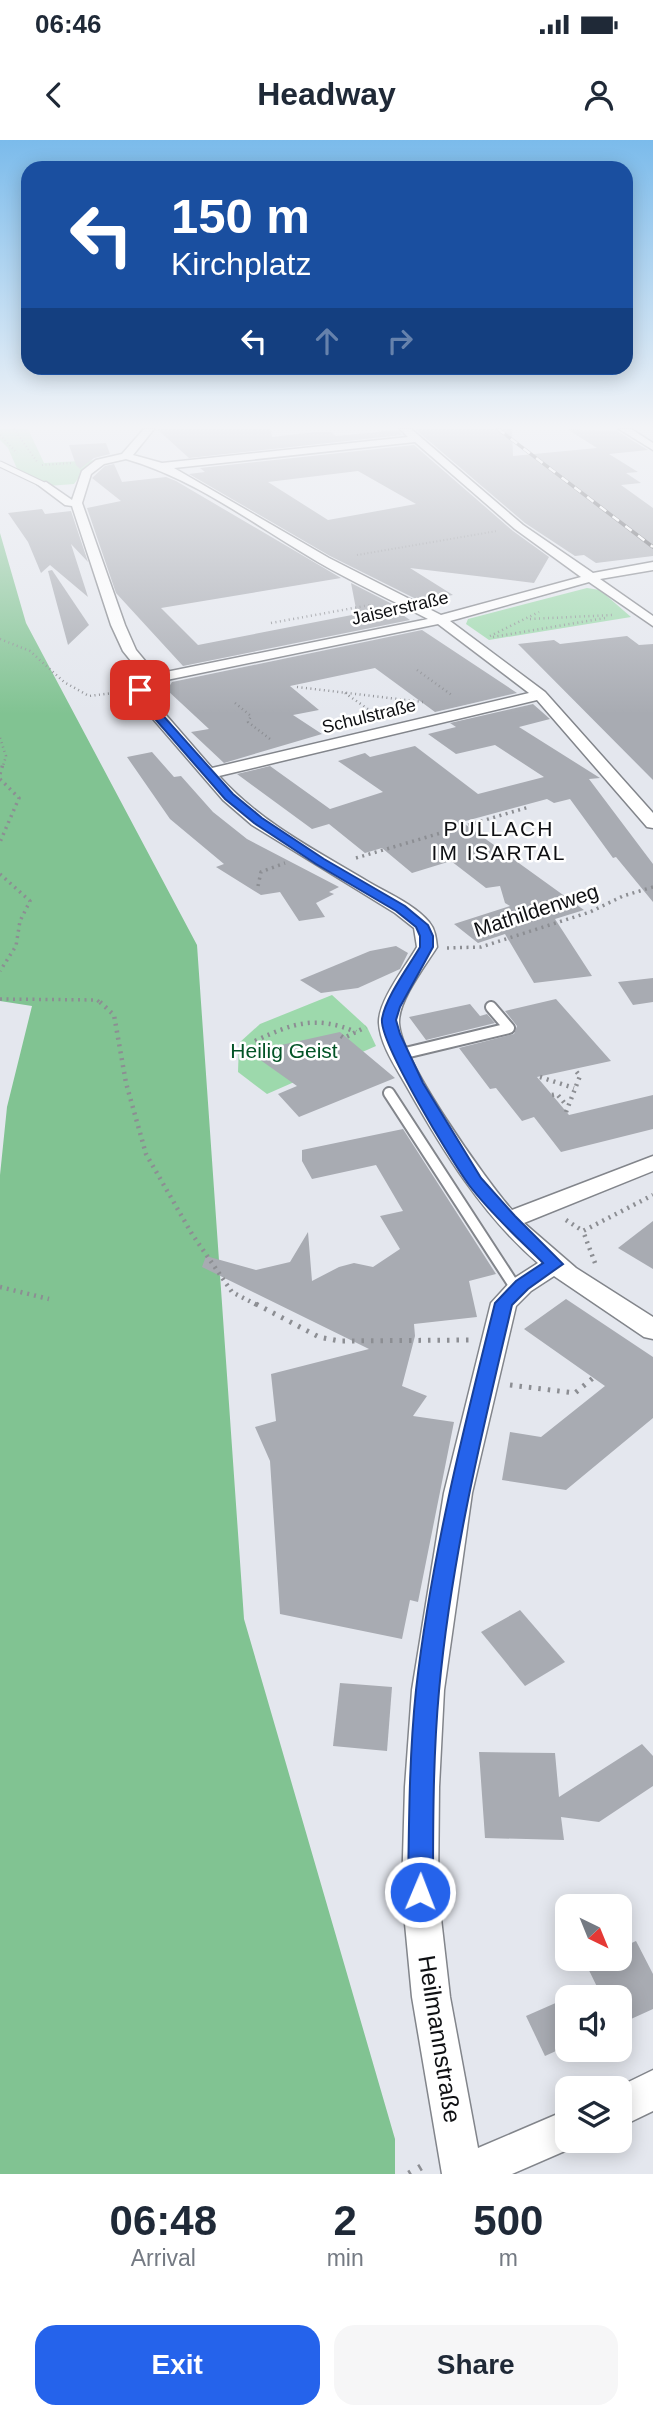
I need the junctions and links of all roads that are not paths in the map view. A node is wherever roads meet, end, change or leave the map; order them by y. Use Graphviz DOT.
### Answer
graph roads {
  1 [pos="83,524"];
  2 [pos="261,524"];
  3 [pos="515,524"];
  4 [pos="653,566"];
  5 [pos="593,578"];
  6 [pos="649,618"];
  7 [pos="441,620"];
  8 [pos="146,684"];
  9 [pos="540,695"];
  10 [pos="208,774"];
  11 [pos="653,823"];
  12 [pos="491,1007"];
  13 [pos="401,1054"];
  14 [pos="389,1093"];
  15 [pos="653,1163"];
  16 [pos="509,1220"];
  17 [pos="555,1264"];
  18 [pos="517,1290"];
  19 [pos="653,1329"];
  20 [pos="485,1382"];
  21 [pos="653,2090"];
  22 [pos="632,2101"];
  23 [pos="555,2135"];
  24 [pos="463,2174"];
  1 -- 8 [label="street"];
  2 -- 7 [label="street"];
  3 -- 5 [label="street"];
  4 -- 5 [label="street, Jaiserstraße"];
  5 -- 6 [label="street"];
  5 -- 7 [label="street, Jaiserstraße"];
  7 -- 8 [label="street, Jaiserstraße"];
  7 -- 9 [label="street"];
  8 -- 10 [label="street"];
  9 -- 10 [label="street, Schulstraße"];
  9 -- 11 [label="street"];
  10 -- 13 [label="street"];
  12 -- 13 [label="lane"];
  13 -- 16 [label="street"];
  14 -- 18 [label="lane"];
  15 -- 16 [label="street"];
  16 -- 17 [label="street"];
  17 -- 18 [label="street, Heilmannstraße"];
  17 -- 19 [label="street"];
  18 -- 20 [label="street, Heilmannstraße"];
  20 -- 24 [label="street, Heilmannstraße"];
  21 -- 22 [label="street"];
  23 -- 24 [label="street"];
}
